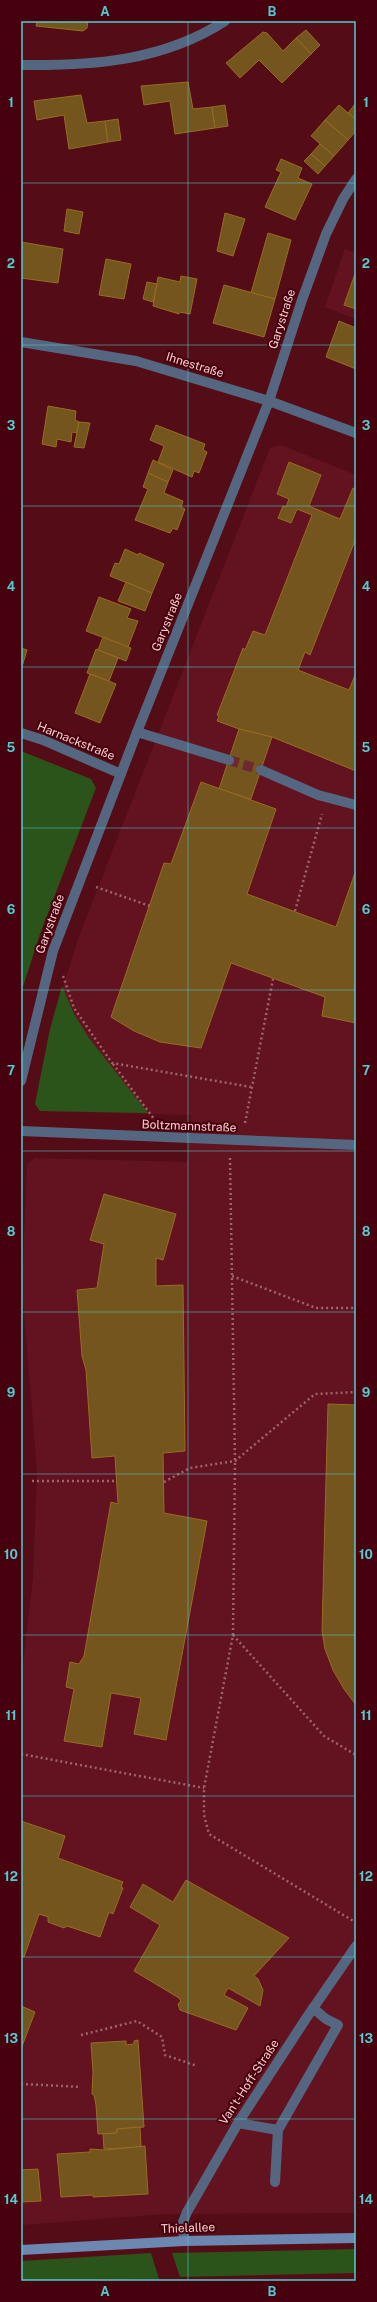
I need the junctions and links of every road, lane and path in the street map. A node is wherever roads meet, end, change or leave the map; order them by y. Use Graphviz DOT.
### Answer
graph roads {
  1 [pos="225,21"];
  2 [pos="21,65"];
  3 [pos="356,179"];
  4 [pos="21,342"];
  5 [pos="269,401"];
  6 [pos="356,433"];
  7 [pos="137,732"];
  8 [pos="21,733"];
  9 [pos="229,760"];
  10 [pos="261,770"];
  11 [pos="121,774"];
  12 [pos="356,804"];
  13 [pos="322,814"];
  14 [pos="96,887"];
  15 [pos="150,906"];
  16 [pos="295,911"];
  17 [pos="63,976"];
  18 [pos="272,979"];
  19 [pos="112,1063"];
  20 [pos="21,1081"];
  21 [pos="251,1087"];
  22 [pos="154,1119"];
  23 [pos="245,1123"];
  24 [pos="21,1131"];
  25 [pos="356,1145"];
  26 [pos="230,1158"];
  27 [pos="232,1276"];
  28 [pos="356,1308"];
  29 [pos="356,1392"];
  30 [pos="235,1461"];
  31 [pos="32,1481"];
  32 [pos="116,1481"];
  33 [pos="164,1482"];
  34 [pos="233,1635"];
  35 [pos="21,1754"];
  36 [pos="356,1755"];
  37 [pos="204,1788"];
  38 [pos="355,1922"];
  39 [pos="356,1946"];
  40 [pos="313,2008"];
  41 [pos="81,2035"];
  42 [pos="197,2066"];
  43 [pos="21,2084"];
  44 [pos="81,2087"];
  45 [pos="238,2123"];
  46 [pos="278,2130"];
  47 [pos="274,2182"];
  48 [pos="356,2238"];
  49 [pos="184,2241"];
  50 [pos="21,2250"];
  1 -- 2 [label="street"];
  3 -- 5 [label="street, Garystraße"];
  4 -- 5 [label="street, Ihnestraße"];
  5 -- 6 [label="street, Ihnestraße"];
  5 -- 7 [label="street, Garystraße"];
  7 -- 9 [label="street"];
  7 -- 11 [label="street, Garystraße"];
  8 -- 11 [label="street, Harnackstraße"];
  10 -- 12 [label="street"];
  11 -- 20 [label="street, Garystraße"];
  13 -- 16 [label="path"];
  14 -- 15 [label="path"];
  17 -- 19 [label="path"];
  18 -- 21 [label="path"];
  19 -- 21 [label="path"];
  19 -- 22 [label="path"];
  21 -- 23 [label="path"];
  24 -- 25 [label="street, Boltzmannstraße"];
  26 -- 27 [label="path"];
  27 -- 28 [label="path"];
  27 -- 30 [label="path"];
  29 -- 30 [label="path"];
  30 -- 33 [label="path"];
  30 -- 34 [label="path"];
  31 -- 32 [label="path"];
  34 -- 36 [label="path"];
  34 -- 37 [label="path"];
  35 -- 37 [label="path"];
  37 -- 38 [label="path"];
  39 -- 40 [label="street, Van't-Hoff-Straße"];
  40 -- 45 [label="street, Van't-Hoff-Straße"];
  40 -- 46 [label="street"];
  41 -- 42 [label="path"];
  43 -- 44 [label="path"];
  45 -- 46 [label="street"];
  45 -- 49 [label="street, Van't-Hoff-Straße"];
  46 -- 47 [label="street"];
  48 -- 49 [label="main road, Thielallee"];
  49 -- 50 [label="main road, Thielallee"];
}
